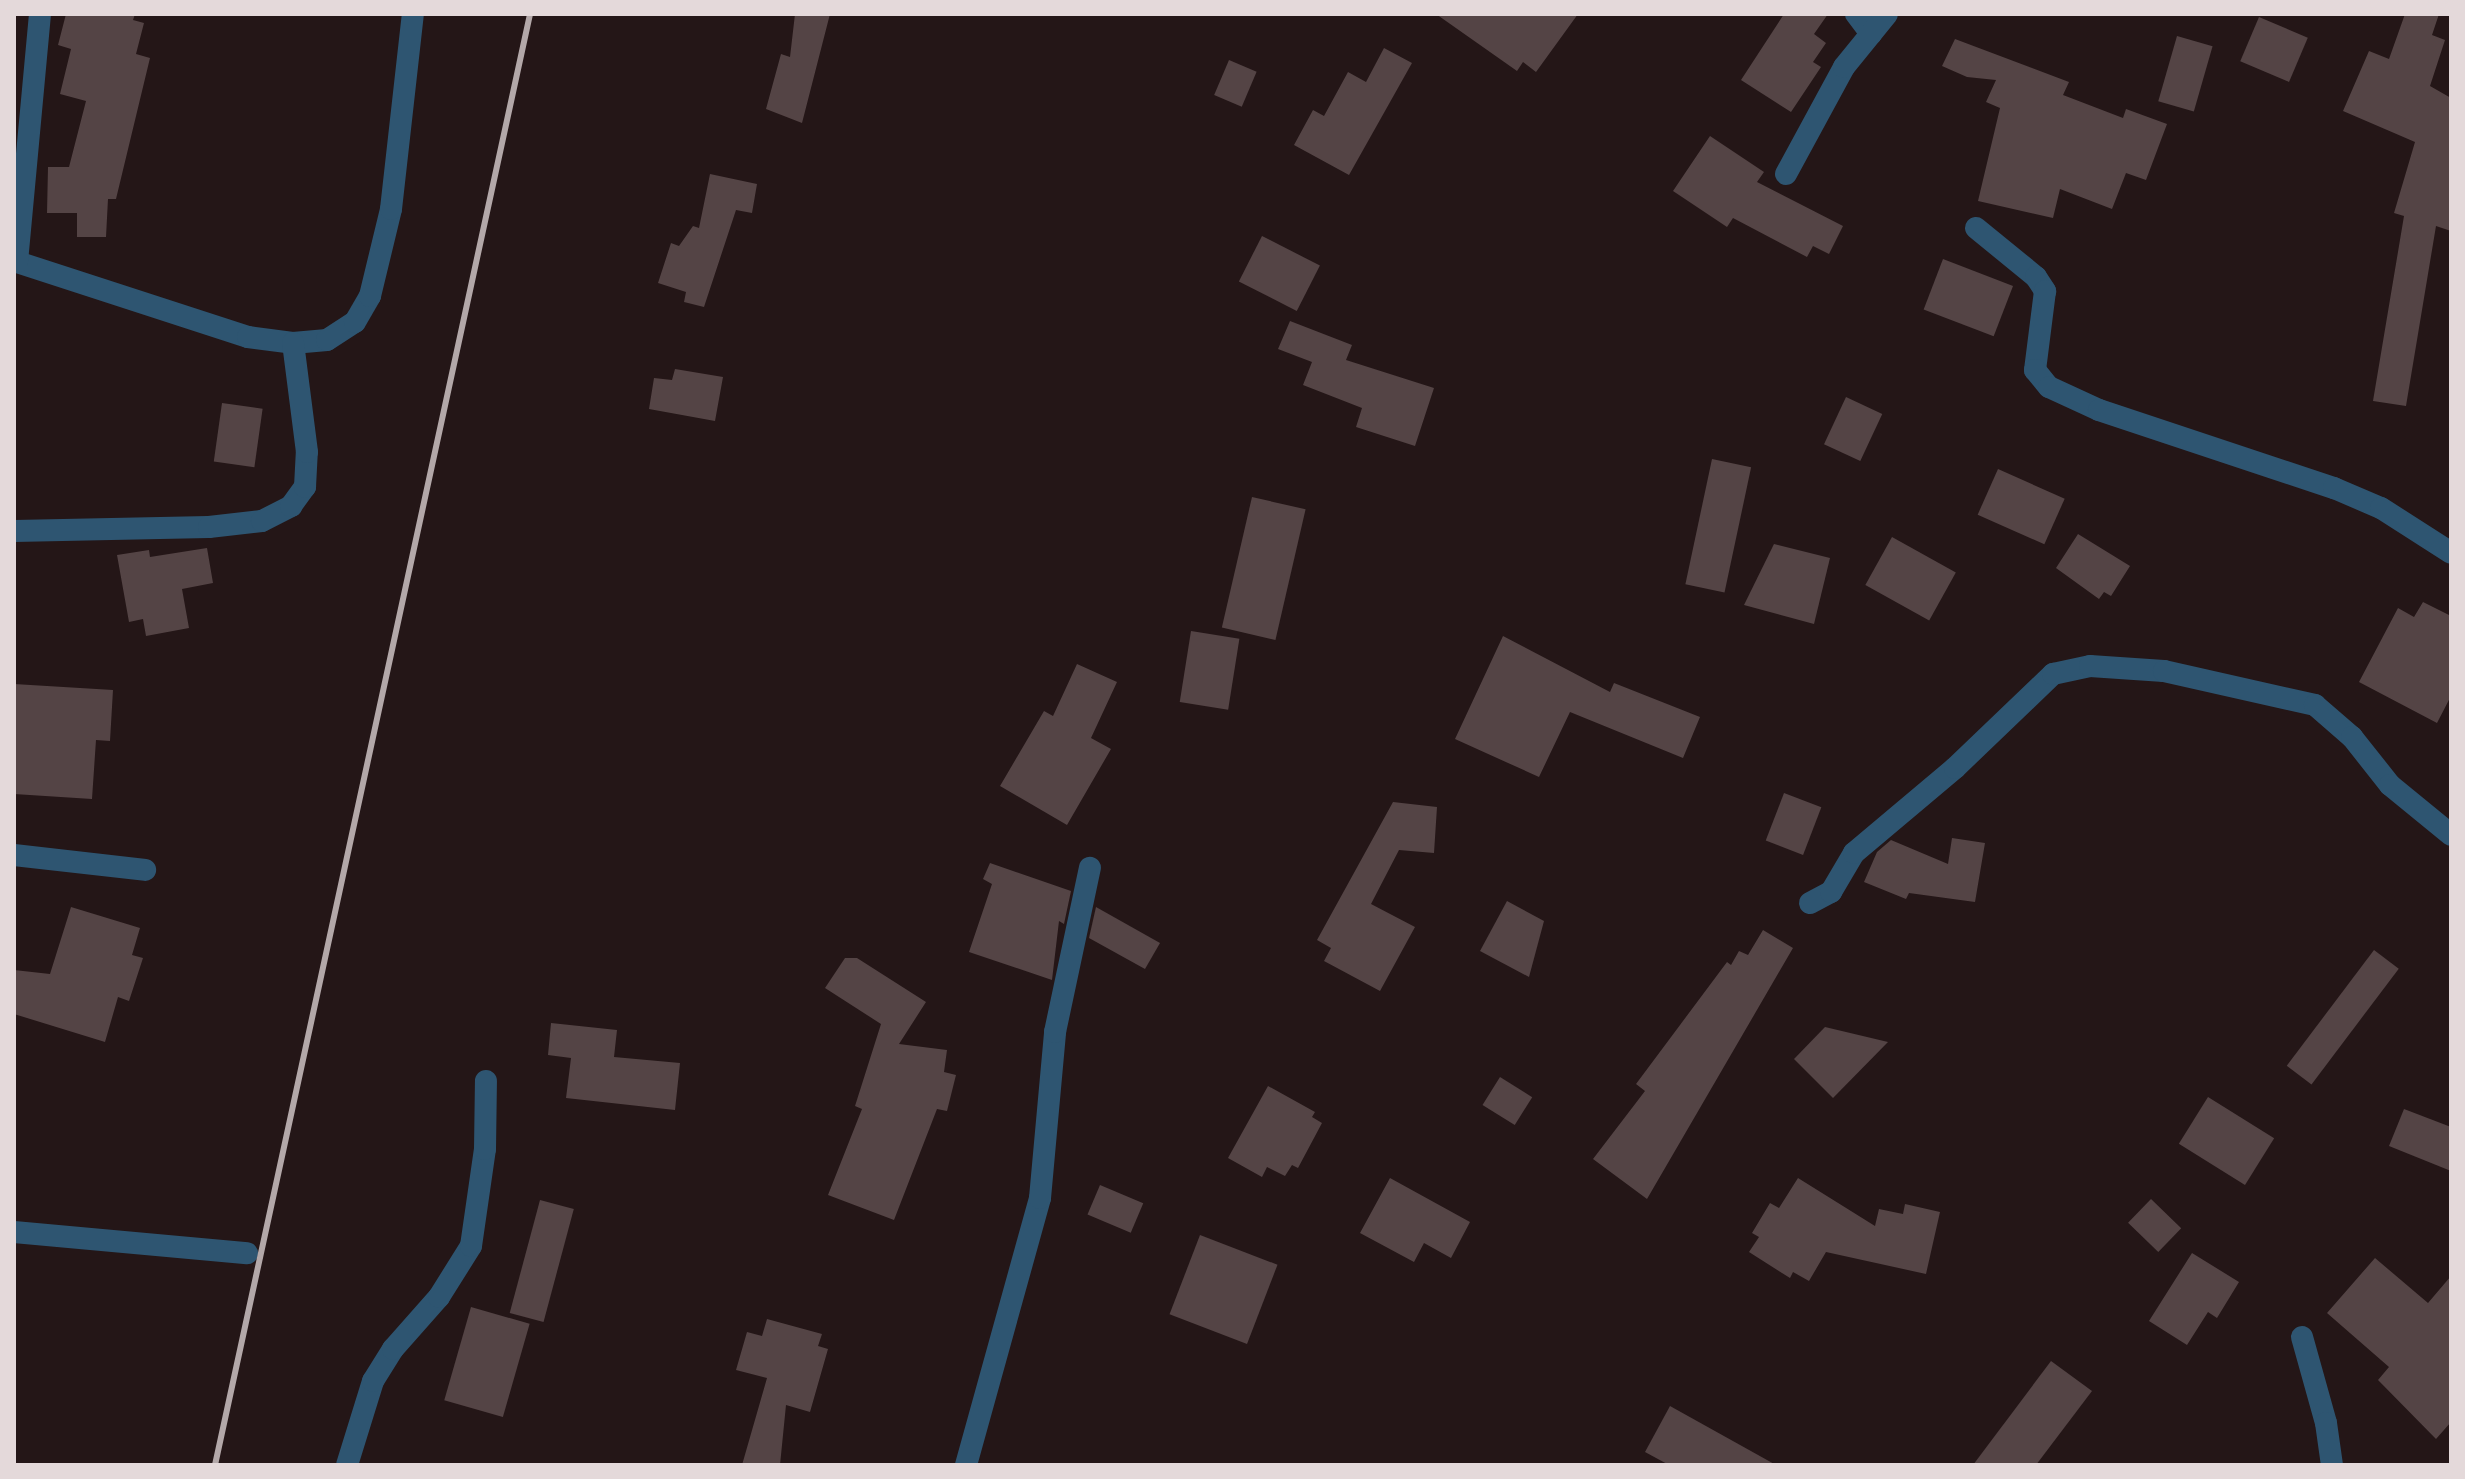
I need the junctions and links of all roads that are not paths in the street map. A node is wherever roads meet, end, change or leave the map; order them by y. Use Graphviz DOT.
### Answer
graph roads {
  1 [pos="40,14"];
  2 [pos="413,14"];
  3 [pos="1856,14"];
  4 [pos="1887,14"];
  5 [pos="1871,34"];
  6 [pos="1786,174"];
  7 [pos="1976,228"];
  8 [pos="15,261"];
  9 [pos="293,343"];
  10 [pos="14,531"];
  11 [pos="2451,553"];
  12 [pos="2451,835"];
  13 [pos="14,855"];
  14 [pos="1090,868"];
  15 [pos="145,870"];
  16 [pos="1810,903"];
  17 [pos="486,1081"];
  18 [pos="14,1232"];
  19 [pos="247,1253"];
  20 [pos="2302,1337"];
  21 [pos="347,1465"];
  22 [pos="966,1465"];
  23 [pos="2332,1465"];
  1 -- 8 [label="street"];
  2 -- 9 [label="street"];
  3 -- 5 [label="street"];
  4 -- 5 [label="street"];
  5 -- 6 [label="street"];
  7 -- 11 [label="street"];
  8 -- 9 [label="street"];
  9 -- 10 [label="street"];
  12 -- 16 [label="street"];
  13 -- 15 [label="street"];
  14 -- 22 [label="street"];
  17 -- 21 [label="street"];
  18 -- 19 [label="street"];
  20 -- 23 [label="street"];
}
